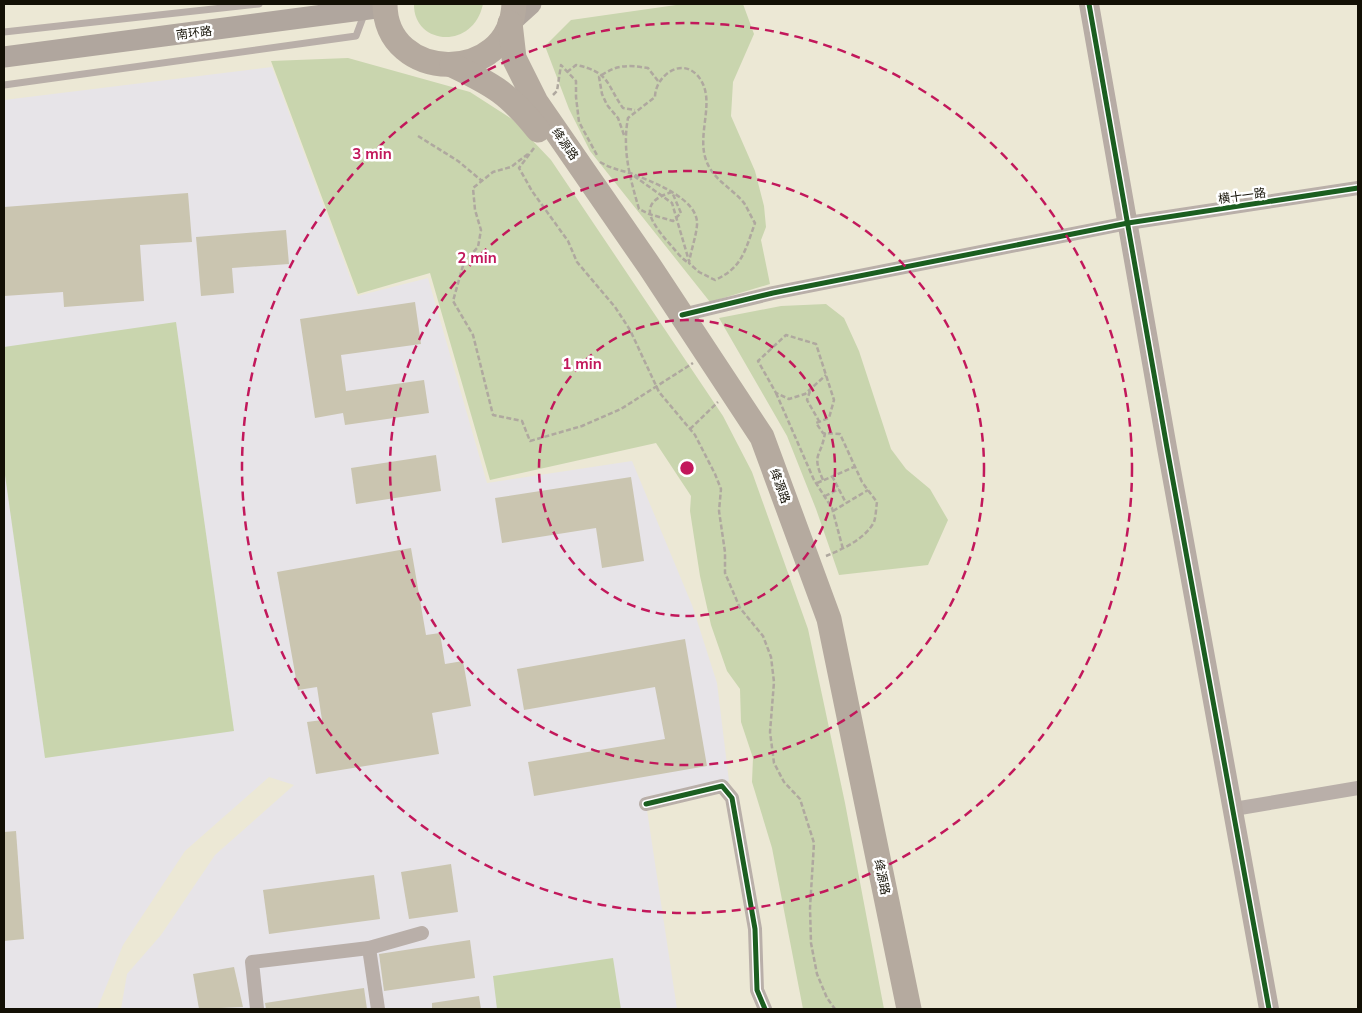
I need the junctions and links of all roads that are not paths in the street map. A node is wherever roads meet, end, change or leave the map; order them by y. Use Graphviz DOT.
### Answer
graph roads {
  1 [pos="259,4"];
  2 [pos="344,4"];
  3 [pos="531,4"];
  4 [pos="1089,4"];
  5 [pos="380,6"];
  6 [pos="512,14"];
  7 [pos="4,32"];
  8 [pos="4,57"];
  9 [pos="452,66"];
  10 [pos="4,85"];
  11 [pos="1358,188"];
  12 [pos="1128,223"];
  13 [pos="682,315"];
  14 [pos="1358,788"];
  15 [pos="646,804"];
  16 [pos="1234,809"];
  17 [pos="422,933"];
  18 [pos="370,948"];
  19 [pos="257,1009"];
  20 [pos="378,1009"];
  21 [pos="765,1009"];
  22 [pos="892,1009"];
  23 [pos="909,1009"];
  24 [pos="1269,1009"];
  1 -- 7 [label="lane"];
  2 -- 5 [label="lane"];
  3 -- 6 [label="main road"];
  4 -- 12 [label="street"];
  5 -- 8 [label="main road, 南环路"];
  5 -- 9 [label="highway"];
  5 -- 10 [label="lane"];
  6 -- 9 [label="highway"];
  6 -- 13 [label="highway, 绛源路"];
  9 -- 22 [label="highway, 绛源路"];
  11 -- 12 [label="street, 横十一路"];
  12 -- 13 [label="street, 横十一路"];
  12 -- 16 [label="street"];
  13 -- 23 [label="highway, 绛源路"];
  14 -- 16 [label="street"];
  15 -- 21 [label="street"];
  16 -- 24 [label="street"];
  17 -- 18 [label="street"];
  18 -- 19 [label="street"];
  18 -- 20 [label="street"];
}
